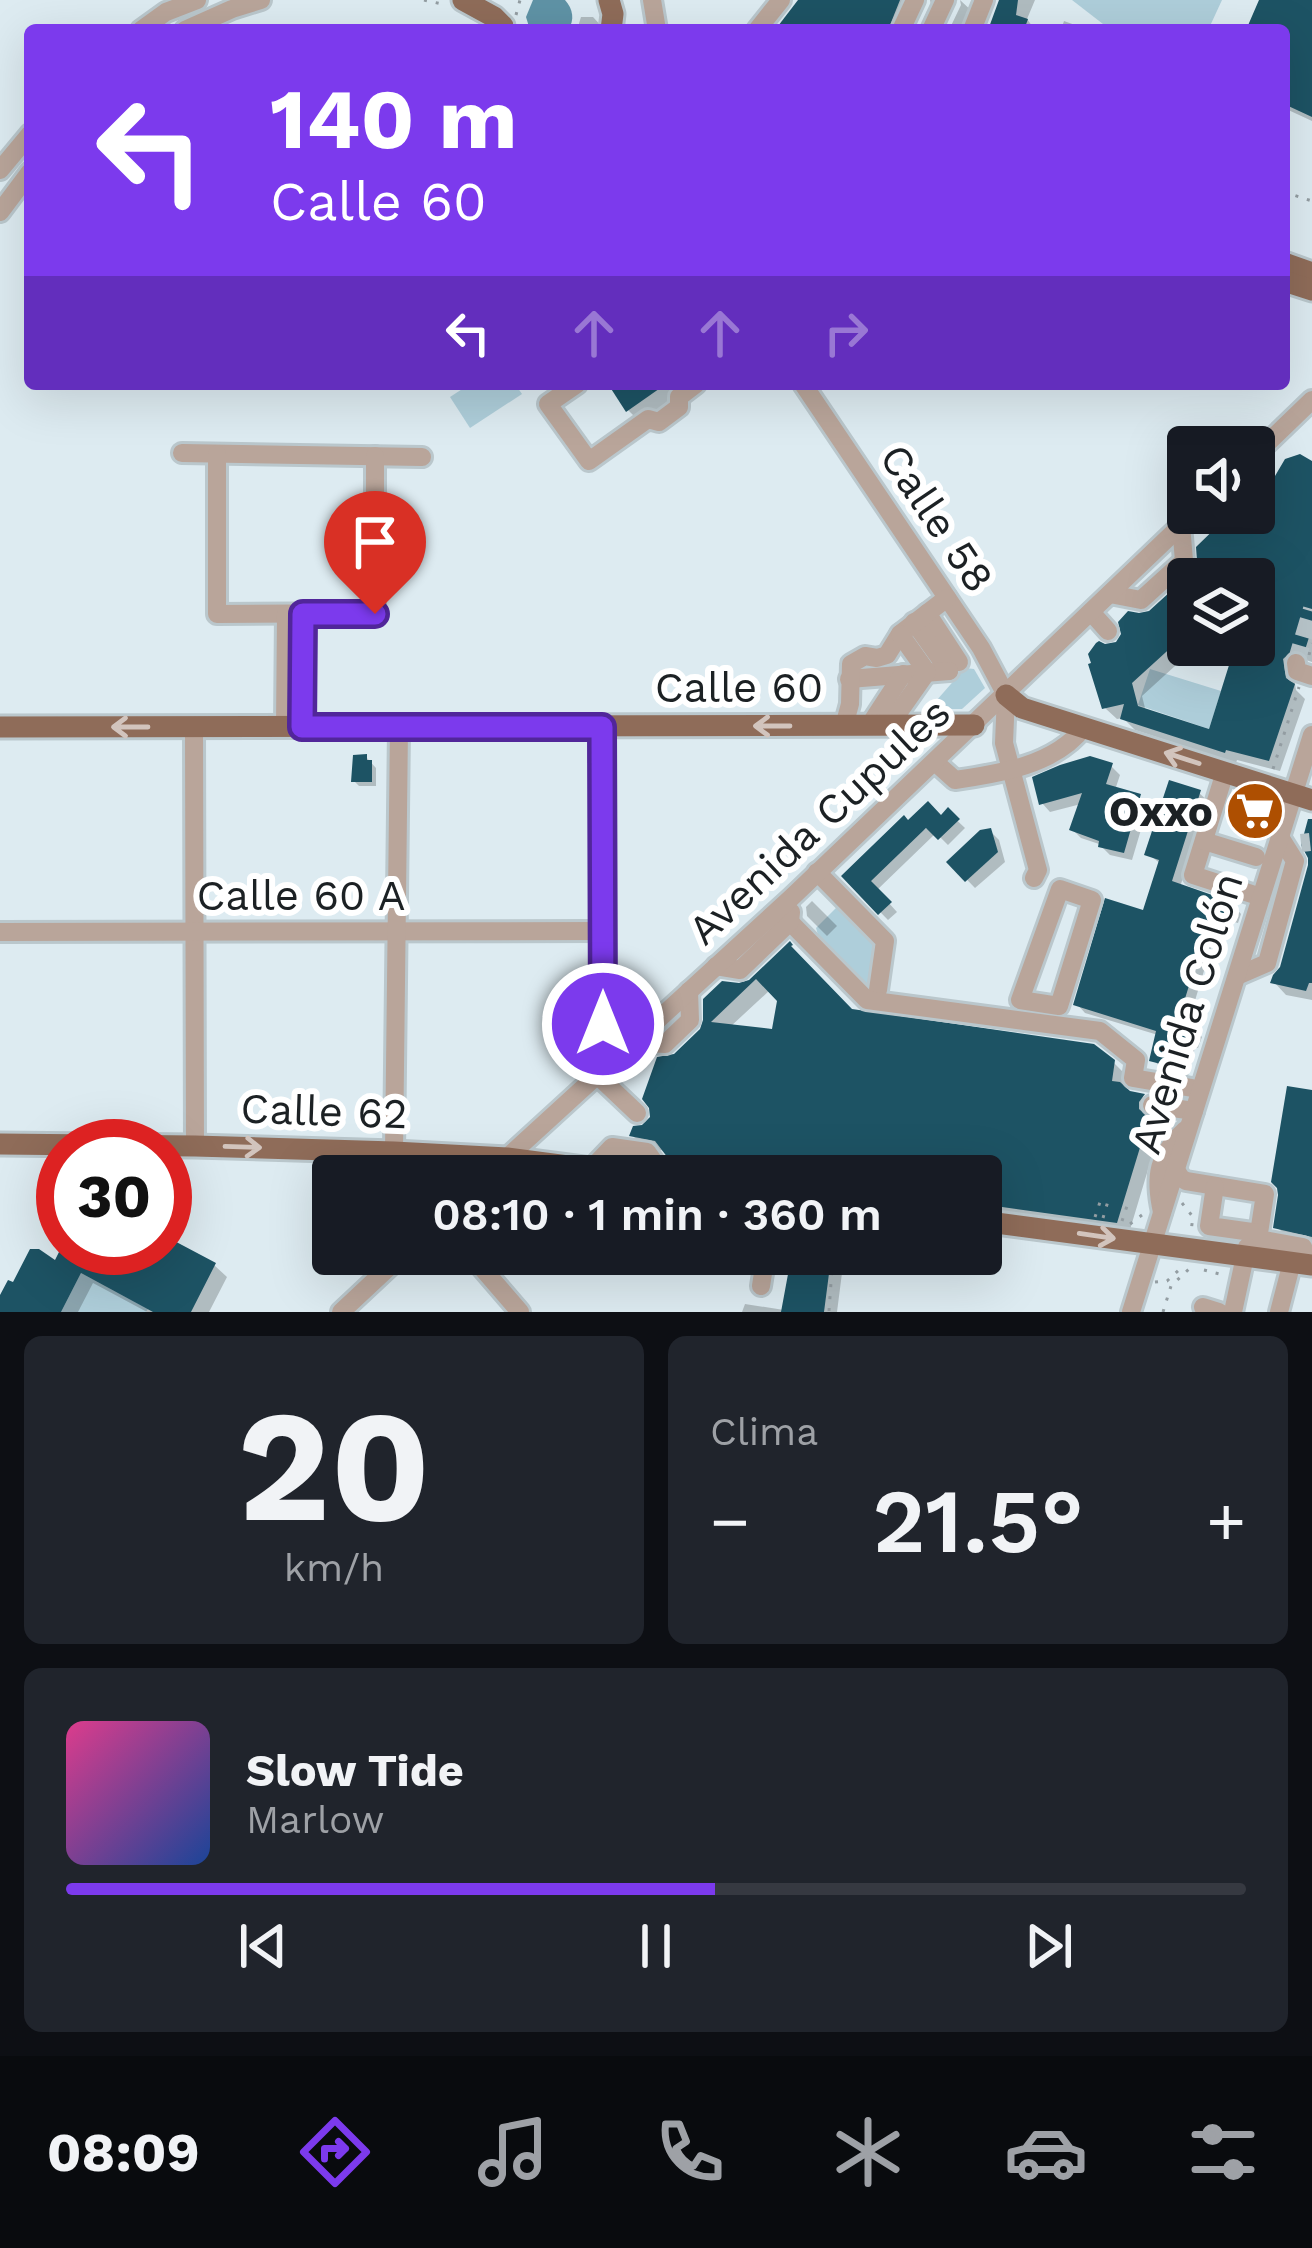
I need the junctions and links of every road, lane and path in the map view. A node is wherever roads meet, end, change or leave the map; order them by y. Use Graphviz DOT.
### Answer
graph roads {
  1 [pos="196,0"];
  2 [pos="261,0"];
  3 [pos="463,0"];
  4 [pos="781,0"];
  5 [pos="149,24"];
  6 [pos="198,24"];
  7 [pos="499,24"];
  8 [pos="762,24"];
  9 [pos="24,141"];
  10 [pos="0,170"];
  11 [pos="24,180"];
  12 [pos="0,212"];
  13 [pos="568,390"];
  14 [pos="689,390"];
  15 [pos="811,390"];
  16 [pos="1312,400"];
  17 [pos="1275,436"];
  18 [pos="182,453"];
  19 [pos="217,454"];
  20 [pos="375,456"];
  21 [pos="422,457"];
  22 [pos="1172,534"];
  23 [pos="1185,534"];
  24 [pos="1110,594"];
  25 [pos="947,598"];
  26 [pos="1091,612"];
  27 [pos="294,614"];
  28 [pos="914,623"];
  29 [pos="1108,631"];
  30 [pos="1312,644"];
  31 [pos="959,662"];
  32 [pos="927,672"];
  33 [pos="903,674"];
  34 [pos="1307,676"];
  35 [pos="876,677"];
  36 [pos="849,679"];
  37 [pos="1006,695"];
  38 [pos="974,725"];
  39 [pos="844,726"];
  40 [pos="0,727"];
  41 [pos="194,727"];
  42 [pos="294,727"];
  43 [pos="399,727"];
  44 [pos="602,727"];
  45 [pos="1084,727"];
  46 [pos="887,732"];
  47 [pos="1312,736"];
  48 [pos="1269,761"];
  49 [pos="935,763"];
  50 [pos="908,765"];
  51 [pos="1265,768"];
  52 [pos="1013,771"];
  53 [pos="1273,771"];
  54 [pos="1225,772"];
  55 [pos="1303,797"];
  56 [pos="1280,837"];
  57 [pos="1204,841"];
  58 [pos="1256,857"];
  59 [pos="818,872"];
  60 [pos="1060,889"];
  61 [pos="1262,897"];
  62 [pos="791,898"];
  63 [pos="790,922"];
  64 [pos="397,931"];
  65 [pos="602,931"];
  66 [pos="0,932"];
  67 [pos="194,932"];
  68 [pos="1234,963"];
  69 [pos="716,966"];
  70 [pos="878,990"];
  71 [pos="600,1072"];
  72 [pos="1192,1088"];
  73 [pos="1152,1105"];
  74 [pos="637,1113"];
  75 [pos="1192,1119"];
  76 [pos="0,1144"];
  77 [pos="195,1146"];
  78 [pos="394,1152"];
  79 [pos="450,1155"];
  80 [pos="510,1155"];
  81 [pos="604,1155"];
  82 [pos="649,1155"];
  83 [pos="1176,1170"];
  84 [pos="1269,1172"];
  85 [pos="1215,1186"];
  86 [pos="1265,1194"];
  87 [pos="1101,1199"];
  88 [pos="1108,1201"];
  89 [pos="1180,1201"];
  90 [pos="1127,1206"];
  91 [pos="1157,1210"];
  92 [pos="1090,1221"];
  93 [pos="1002,1224"];
  94 [pos="1102,1226"];
  95 [pos="1190,1239"];
  96 [pos="1153,1244"];
  97 [pos="1250,1257"];
  98 [pos="1186,1258"];
  99 [pos="1304,1264"];
  100 [pos="380,1275"];
  101 [pos="488,1275"];
  102 [pos="763,1275"];
  103 [pos="831,1275"];
  104 [pos="1176,1277"];
  105 [pos="1154,1282"];
  106 [pos="761,1286"];
  107 [pos="829,1311"];
  108 [pos="340,1312"];
  109 [pos="520,1312"];
  110 [pos="1131,1312"];
  111 [pos="1163,1312"];
  112 [pos="1233,1312"];
  113 [pos="1279,1312"];
  1 -- 5 [label="street"];
  2 -- 6 [label="street"];
  3 -- 7 [label="main road"];
  4 -- 8 [label="street"];
  9 -- 10 [label="street"];
  11 -- 12 [label="street"];
  13 -- 14 [label="street"];
  15 -- 25 [label="street, Calle 58"];
  16 -- 17 [label="street"];
  18 -- 19 [label="street"];
  19 -- 20 [label="street"];
  19 -- 27 [label="street"];
  20 -- 21 [label="street"];
  20 -- 27 [label="street"];
  22 -- 24 [label="street, Avenida Cupules"];
  23 -- 24 [label="street"];
  24 -- 26 [label="street, Avenida Cupules"];
  25 -- 28 [label="street"];
  25 -- 37 [label="street, Calle 58"];
  26 -- 29 [label="street"];
  26 -- 37 [label="street, Avenida Cupules"];
  27 -- 42 [label="street"];
  28 -- 31 [label="street"];
  28 -- 32 [label="street"];
  28 -- 36 [label="street"];
  30 -- 34 [label="path"];
  32 -- 33 [label="street"];
  32 -- 46 [label="street"];
  33 -- 35 [label="street"];
  33 -- 46 [label="street"];
  34 -- 53 [label="path"];
  35 -- 36 [label="street"];
  35 -- 39 [label="street"];
  36 -- 39 [label="street"];
  37 -- 38 [label="street, Avenida Cupules"];
  37 -- 45 [label="main road"];
  37 -- 52 [label="street"];
  38 -- 46 [label="main road, Calle 60"];
  38 -- 49 [label="street, Avenida Cupules"];
  39 -- 44 [label="main road, Calle 60, one-way"];
  39 -- 46 [label="main road, Calle 60"];
  41 -- 40 [label="main road, Calle 60, one-way"];
  41 -- 42 [label="main road, Calle 60"];
  41 -- 67 [label="street"];
  42 -- 43 [label="main road, Calle 60"];
  43 -- 44 [label="main road, Calle 60"];
  43 -- 64 [label="street"];
  44 -- 65 [label="street"];
  45 -- 52 [label="street"];
  54 -- 45 [label="main road, one-way"];
  46 -- 50 [label="path"];
  47 -- 55 [label="street, Avenida Colón"];
  48 -- 51 [label="path"];
  49 -- 52 [label="street"];
  49 -- 59 [label="street, Avenida Cupules"];
  52 -- 60 [label="street"];
  54 -- 55 [label="main road"];
  54 -- 57 [label="street"];
  55 -- 56 [label="street, Avenida Colón"];
  56 -- 61 [label="street, Avenida Colón"];
  56 -- 68 [label="street"];
  57 -- 58 [label="street"];
  57 -- 61 [label="street"];
  59 -- 62 [label="street, Avenida Cupules"];
  59 -- 70 [label="street"];
  60 -- 60 [label="street"];
  61 -- 68 [label="street, Avenida Colón"];
  62 -- 63 [label="street"];
  62 -- 69 [label="street, Avenida Cupules"];
  63 -- 69 [label="street"];
  63 -- 72 [label="street"];
  64 -- 65 [label="street, Calle 60 A"];
  64 -- 67 [label="street, Calle 60 A"];
  64 -- 78 [label="street"];
  65 -- 71 [label="street"];
  66 -- 67 [label="street, Calle 60 A"];
  67 -- 77 [label="street"];
  68 -- 75 [label="street, Avenida Colón"];
  69 -- 71 [label="street, Avenida Cupules"];
  71 -- 74 [label="street"];
  71 -- 80 [label="street, Avenida Cupules"];
  73 -- 75 [label="street"];
  75 -- 83 [label="street, Avenida Colón"];
  75 -- 91 [label="street"];
  76 -- 77 [label="main road, Calle 62"];
  77 -- 78 [label="main road, Calle 62, one-way"];
  78 -- 79 [label="main road, Calle 62"];
  81 -- 82 [label="street"];
  83 -- 85 [label="street"];
  83 -- 91 [label="street, Avenida Colón"];
  84 -- 86 [label="street"];
  85 -- 86 [label="street"];
  85 -- 97 [label="street"];
  86 -- 97 [label="street"];
  87 -- 92 [label="path"];
  88 -- 94 [label="path"];
  89 -- 95 [label="path"];
  90 -- 91 [label="path"];
  91 -- 96 [label="street, Avenida Colón"];
  93 -- 96 [label="main road, one-way"];
  96 -- 97 [label="main road"];
  96 -- 110 [label="street, Avenida Colón"];
  97 -- 99 [label="main road"];
  97 -- 104 [label="path"];
  97 -- 112 [label="street"];
  98 -- 104 [label="path"];
  99 -- 113 [label="street"];
  100 -- 108 [label="street"];
  101 -- 109 [label="street"];
  102 -- 106 [label="street"];
  103 -- 107 [label="path"];
  104 -- 105 [label="path"];
  104 -- 111 [label="path"];
}
